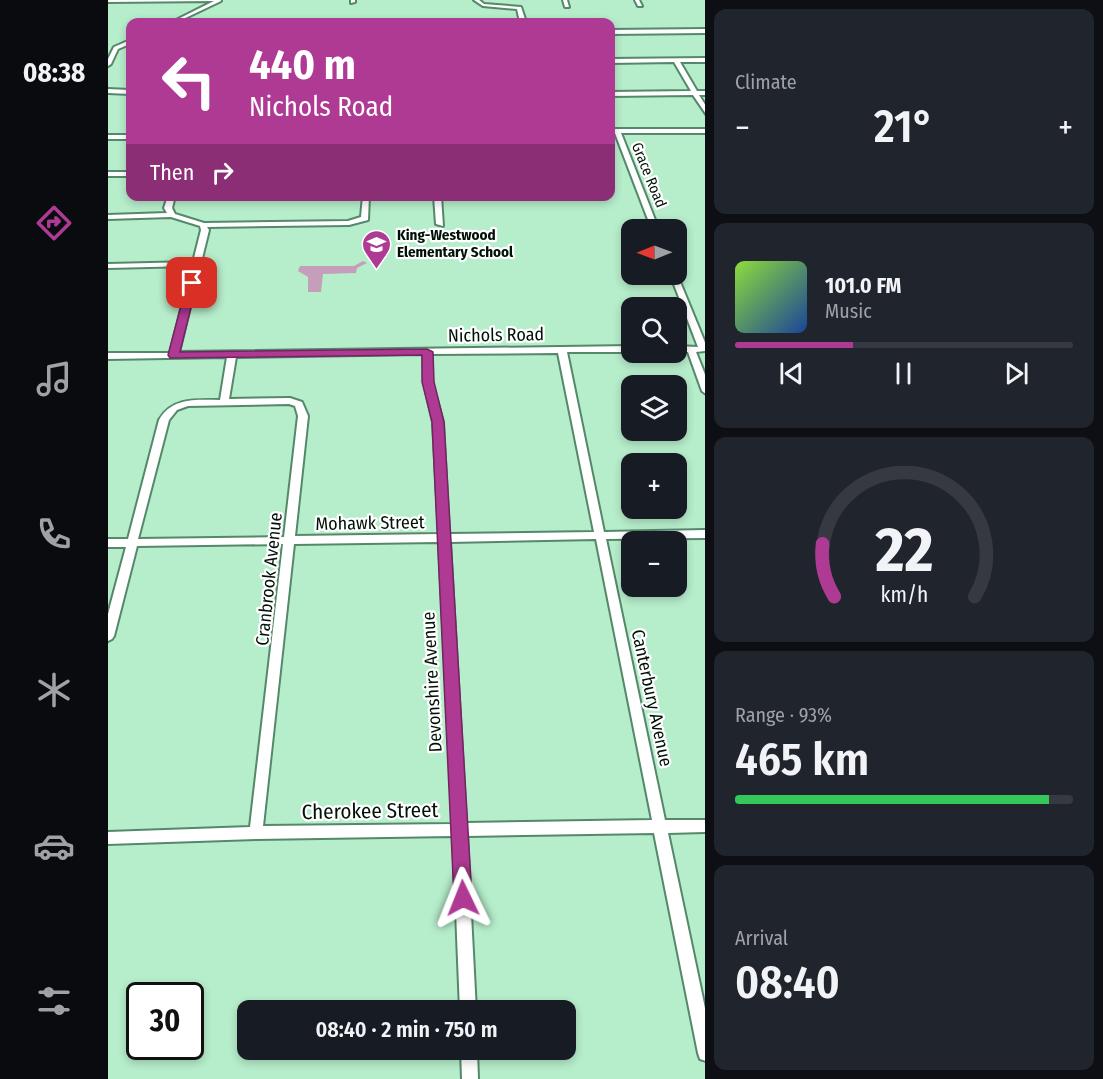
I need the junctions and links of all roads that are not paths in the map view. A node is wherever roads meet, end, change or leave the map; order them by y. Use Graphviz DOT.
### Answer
graph roads {
  1 [pos="217,0"];
  2 [pos="222,0"];
  3 [pos="108,1"];
  4 [pos="478,2"];
  5 [pos="183,18"];
  6 [pos="522,18"];
  7 [pos="705,31"];
  8 [pos="615,32"];
  9 [pos="126,44"];
  10 [pos="116,48"];
  11 [pos="108,49"];
  12 [pos="676,60"];
  13 [pos="705,60"];
  14 [pos="615,61"];
  15 [pos="108,64"];
  16 [pos="108,91"];
  17 [pos="126,92"];
  18 [pos="696,93"];
  19 [pos="705,93"];
  20 [pos="615,94"];
  21 [pos="705,112"];
  22 [pos="705,130"];
  23 [pos="615,131"];
  24 [pos="615,133"];
  25 [pos="108,137"];
  26 [pos="126,137"];
  27 [pos="108,174"];
  28 [pos="126,174"];
  29 [pos="171,201"];
  30 [pos="366,201"];
  31 [pos="438,201"];
  32 [pos="172,215"];
  33 [pos="108,217"];
  34 [pos="651,219"];
  35 [pos="440,224"];
  36 [pos="203,225"];
  37 [pos="197,264"];
  38 [pos="108,266"];
  39 [pos="678,285"];
  40 [pos="687,349"];
  41 [pos="691,349"];
  42 [pos="704,349"];
  43 [pos="562,350"];
  44 [pos="621,350"];
  45 [pos="427,352"];
  46 [pos="232,354"];
  47 [pos="174,355"];
  48 [pos="108,356"];
  49 [pos="705,391"];
  50 [pos="224,402"];
  51 [pos="705,534"];
  52 [pos="600,537"];
  53 [pos="443,538"];
  54 [pos="290,541"];
  55 [pos="108,543"];
  56 [pos="134,543"];
  57 [pos="108,636"];
  58 [pos="705,826"];
  59 [pos="660,827"];
  60 [pos="460,831"];
  61 [pos="256,833"];
  62 [pos="108,838"];
  63 [pos="468,1000"];
  64 [pos="705,1053"];
  65 [pos="469,1060"];
  66 [pos="470,1079"];
  1 -- 3 [label="street"];
  2 -- 5 [label="street"];
  4 -- 6 [label="street"];
  7 -- 8 [label="street"];
  9 -- 10 [label="street"];
  10 -- 11 [label="street"];
  10 -- 15 [label="street"];
  12 -- 13 [label="street"];
  12 -- 14 [label="street"];
  12 -- 18 [label="street"];
  16 -- 17 [label="street"];
  18 -- 19 [label="street"];
  18 -- 20 [label="street"];
  18 -- 21 [label="street"];
  22 -- 23 [label="street"];
  24 -- 34 [label="street, Grace Road"];
  25 -- 26 [label="street"];
  27 -- 28 [label="street"];
  29 -- 32 [label="street"];
  30 -- 36 [label="street"];
  31 -- 35 [label="street"];
  32 -- 33 [label="street"];
  32 -- 36 [label="street"];
  36 -- 37 [label="street"];
  37 -- 38 [label="street"];
  37 -- 47 [label="street"];
  39 -- 42 [label="street"];
  40 -- 41 [label="street"];
  41 -- 42 [label="street"];
  41 -- 49 [label="street"];
  43 -- 44 [label="street, Nichols Road"];
  43 -- 45 [label="street, Nichols Road"];
  43 -- 52 [label="street, Canterbury Avenue"];
  45 -- 46 [label="street, Nichols Road"];
  45 -- 53 [label="street, Devonshire Avenue"];
  46 -- 47 [label="street, Nichols Road"];
  46 -- 50 [label="street"];
  47 -- 48 [label="street, Nichols Road"];
  50 -- 54 [label="street, Cranbrook Avenue"];
  50 -- 56 [label="street"];
  51 -- 52 [label="street, Mohawk Street"];
  52 -- 53 [label="street, Mohawk Street"];
  52 -- 59 [label="street, Canterbury Avenue"];
  53 -- 54 [label="street, Mohawk Street"];
  53 -- 60 [label="street, Devonshire Avenue"];
  54 -- 56 [label="street, Mohawk Street"];
  54 -- 61 [label="street, Cranbrook Avenue"];
  55 -- 56 [label="street, Mohawk Street"];
  56 -- 57 [label="street"];
  58 -- 59 [label="street, Cherokee Street"];
  59 -- 60 [label="street, Cherokee Street"];
  59 -- 64 [label="street, Canterbury Avenue"];
  60 -- 61 [label="street, Cherokee Street"];
  60 -- 63 [label="street, Devonshire Avenue"];
  61 -- 62 [label="street, Cherokee Street"];
  65 -- 66 [label="street"];
}
